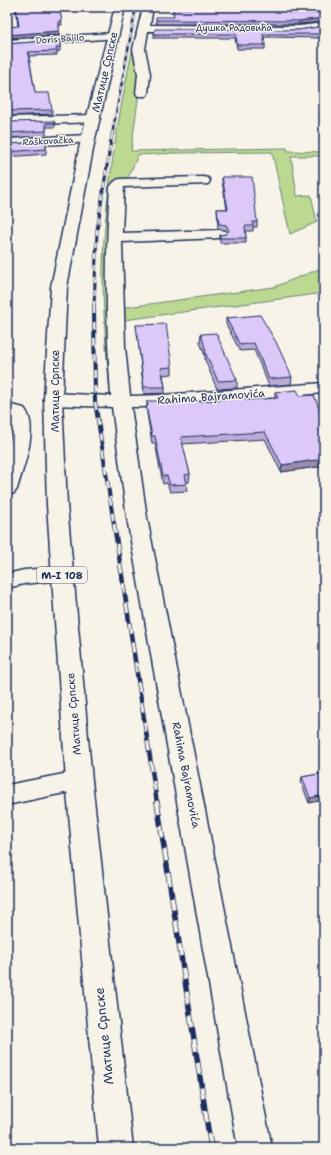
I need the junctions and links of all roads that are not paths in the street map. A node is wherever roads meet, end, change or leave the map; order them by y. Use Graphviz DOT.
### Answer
graph roads {
  1 [pos="120,7"];
  2 [pos="148,7"];
  3 [pos="324,26"];
  4 [pos="144,28"];
  5 [pos="114,36"];
  6 [pos="7,42"];
  7 [pos="142,93"];
  8 [pos="7,122"];
  9 [pos="91,129"];
  10 [pos="7,143"];
  11 [pos="203,181"];
  12 [pos="221,234"];
  13 [pos="114,238"];
  14 [pos="324,388"];
  15 [pos="53,399"];
  16 [pos="121,402"];
  17 [pos="7,410"];
  18 [pos="7,489"];
  19 [pos="62,574"];
  20 [pos="7,581"];
  21 [pos="79,781"];
  22 [pos="7,795"];
  23 [pos="116,1148"];
  24 [pos="256,1148"];
  1 -- 5 [label="street, Матице Српске / M-I 108"];
  2 -- 4 [label="street"];
  3 -- 4 [label="street, Душка Радовића"];
  4 -- 7 [label="street"];
  5 -- 6 [label="street, Doris Bajilo"];
  5 -- 9 [label="street, Матице Српске / M-I 108"];
  8 -- 9 [label="street"];
  9 -- 10 [label="street, Raškovačka"];
  9 -- 15 [label="street, Матице Српске / M-I 108"];
  11 -- 13 [label="street, Rahima Bajramovića"];
  12 -- 13 [label="street"];
  13 -- 16 [label="street, Rahima Bajramovića"];
  14 -- 16 [label="street, Rahima Bajramovića"];
  15 -- 16 [label="street, Rahima Bajramovića"];
  15 -- 19 [label="street, Матице Српске / M-I 108"];
  16 -- 24 [label="street, Rahima Bajramovića"];
  17 -- 18 [label="street"];
  19 -- 20 [label="street"];
  19 -- 21 [label="street, Матице Српске / M-I 108"];
  21 -- 22 [label="street"];
  21 -- 23 [label="street, Матице Српске / M-I 108"];
}
